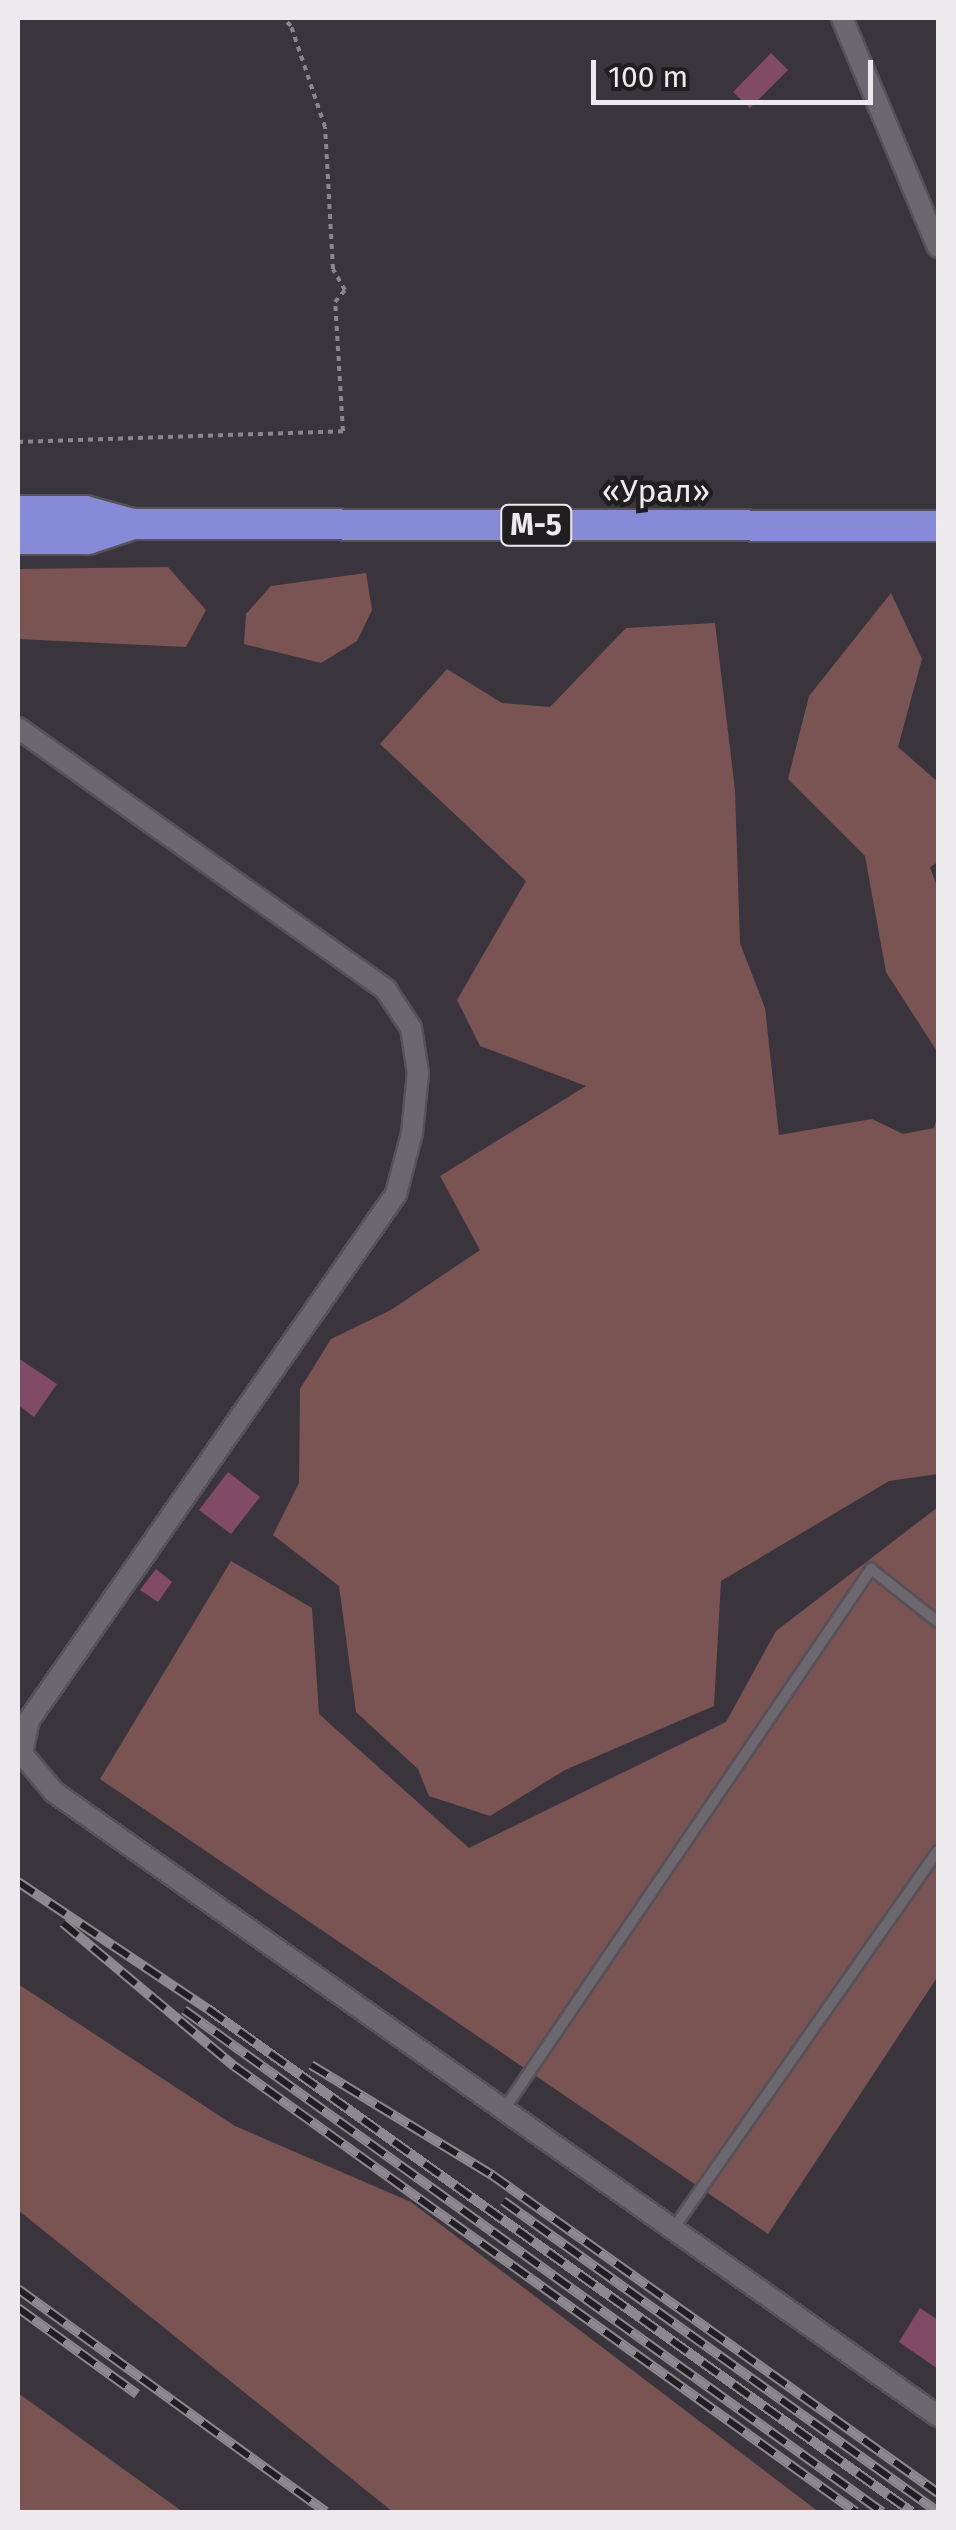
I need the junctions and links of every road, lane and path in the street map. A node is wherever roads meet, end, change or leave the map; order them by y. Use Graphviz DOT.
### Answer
graph roads {
  1 [pos="284,18"];
  2 [pos="842,18"];
  3 [pos="938,247"];
  4 [pos="18,442"];
  5 [pos="18,511"];
  6 [pos="132,524"];
  7 [pos="938,526"];
  8 [pos="18,540"];
  9 [pos="18,728"];
  10 [pos="938,1622"];
  11 [pos="938,1850"];
  12 [pos="505,2108"];
  13 [pos="673,2228"];
  14 [pos="938,2416"];
  1 -- 4 [label="path"];
  2 -- 3 [label="street"];
  5 -- 6 [label="highway, «Урал» / М-5"];
  6 -- 7 [label="highway, «Урал» / М-5"];
  6 -- 8 [label="highway, «Урал» / М-5"];
  9 -- 12 [label="street"];
  10 -- 12 [label="lane"];
  11 -- 13 [label="lane"];
  12 -- 13 [label="street"];
  13 -- 14 [label="street"];
}
